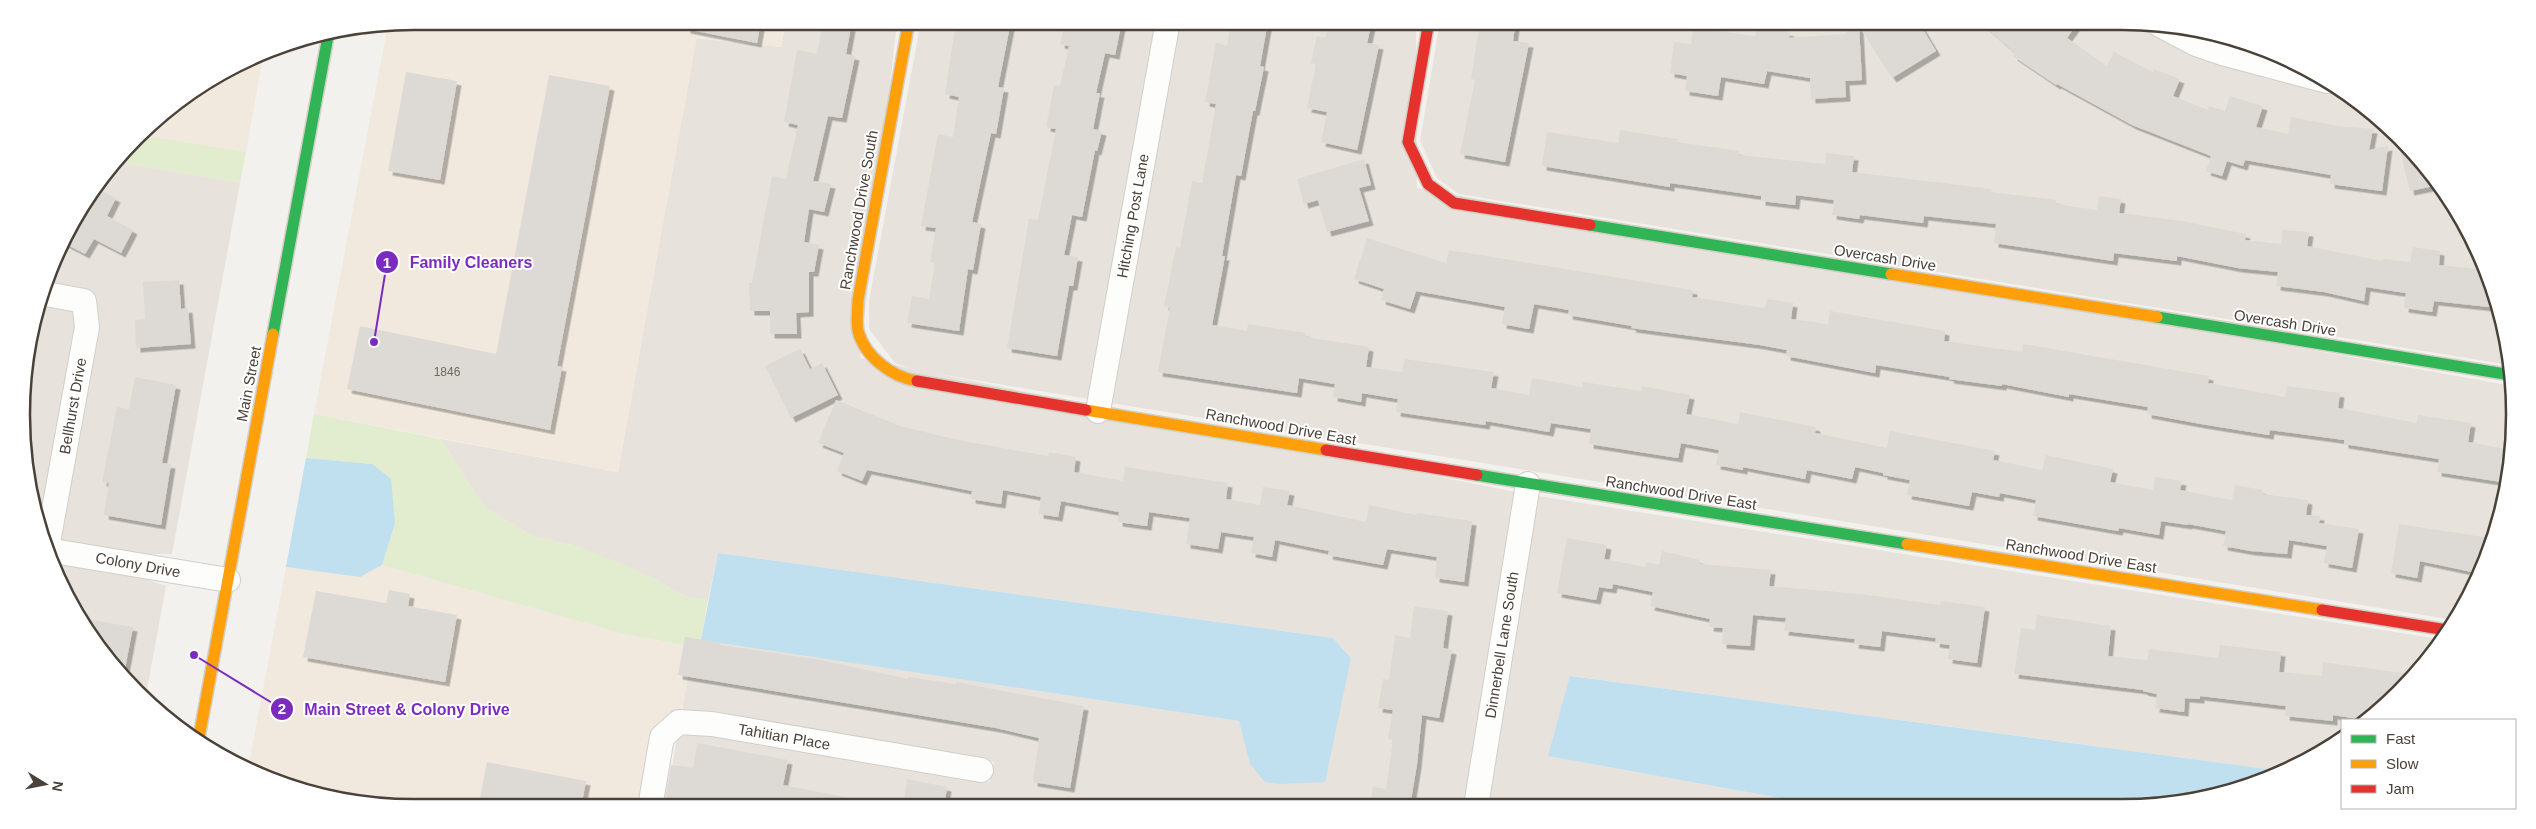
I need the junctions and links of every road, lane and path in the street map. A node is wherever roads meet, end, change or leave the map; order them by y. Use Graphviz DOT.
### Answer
graph roads {
  1 [pos="907,30"];
  2 [pos="1166,30"];
  3 [pos="1427,30"];
  4 [pos="2177,34"];
  5 [pos="328,40"];
  6 [pos="2295,72"];
  7 [pos="49,295"];
  8 [pos="2504,374"];
  9 [pos="910,380"];
  10 [pos="1098,411"];
  11 [pos="1528,484"];
  12 [pos="49,536"];
  13 [pos="55,550"];
  14 [pos="228,580"];
  15 [pos="2440,629"];
  16 [pos="200,733"];
  17 [pos="981,770"];
  18 [pos="651,799"];
  19 [pos="1477,799"];
  1 -- 9 [label="street, Ranchwood Drive South"];
  2 -- 10 [label="street, Hitching Post Lane"];
  3 -- 8 [label="street, Overcash Drive"];
  4 -- 6 [label="street"];
  5 -- 14 [label="street, Main Street"];
  7 -- 12 [label="street, Bellhurst Drive"];
  9 -- 10 [label="street, Ranchwood Drive East"];
  10 -- 11 [label="street, Ranchwood Drive East"];
  11 -- 15 [label="street, Ranchwood Drive East"];
  11 -- 19 [label="street, Dinnerbell Lane South"];
  13 -- 14 [label="street, Colony Drive"];
  14 -- 16 [label="street, Main Street"];
  17 -- 18 [label="street, Tahitian Place"];
}
